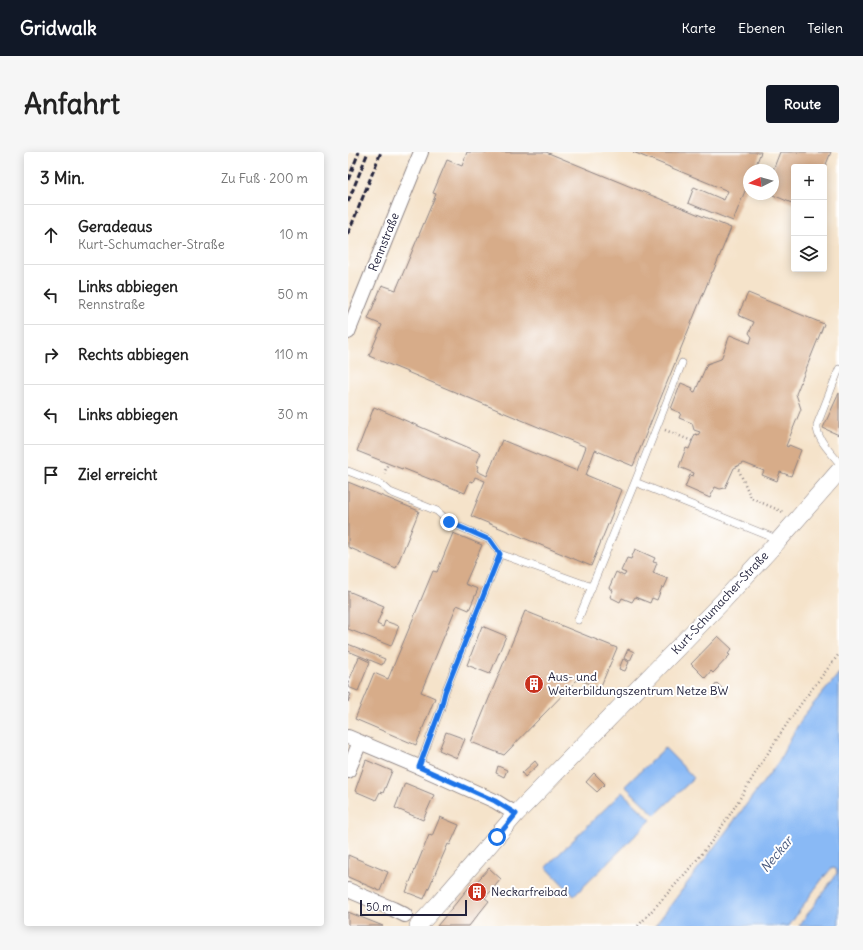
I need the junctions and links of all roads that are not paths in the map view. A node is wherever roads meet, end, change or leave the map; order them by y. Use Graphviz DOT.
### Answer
graph roads {
  1 [pos="421,152"];
  2 [pos="348,332"];
  3 [pos="682,363"];
  4 [pos="839,369"];
  5 [pos="839,463"];
  6 [pos="348,471"];
  7 [pos="839,471"];
  8 [pos="635,482"];
  9 [pos="779,540"];
  10 [pos="500,554"];
  11 [pos="592,587"];
  12 [pos="578,620"];
  13 [pos="354,740"];
  14 [pos="419,767"];
  15 [pos="348,771"];
  16 [pos="516,814"];
  17 [pos="348,890"];
  18 [pos="412,921"];
  1 -- 2 [label="street, Rennstraße"];
  3 -- 8 [label="lane"];
  4 -- 5 [label="lane"];
  6 -- 10 [label="lane"];
  7 -- 9 [label="street, Kurt-Schumacher-Straße"];
  8 -- 9 [label="lane"];
  8 -- 11 [label="lane"];
  9 -- 16 [label="street, Kurt-Schumacher-Straße"];
  10 -- 11 [label="lane"];
  10 -- 14 [label="lane"];
  11 -- 12 [label="lane"];
  13 -- 14 [label="street"];
  13 -- 15 [label="street"];
  14 -- 16 [label="street"];
  16 -- 18 [label="street, Kurt-Schumacher-Straße"];
  17 -- 18 [label="street"];
}
